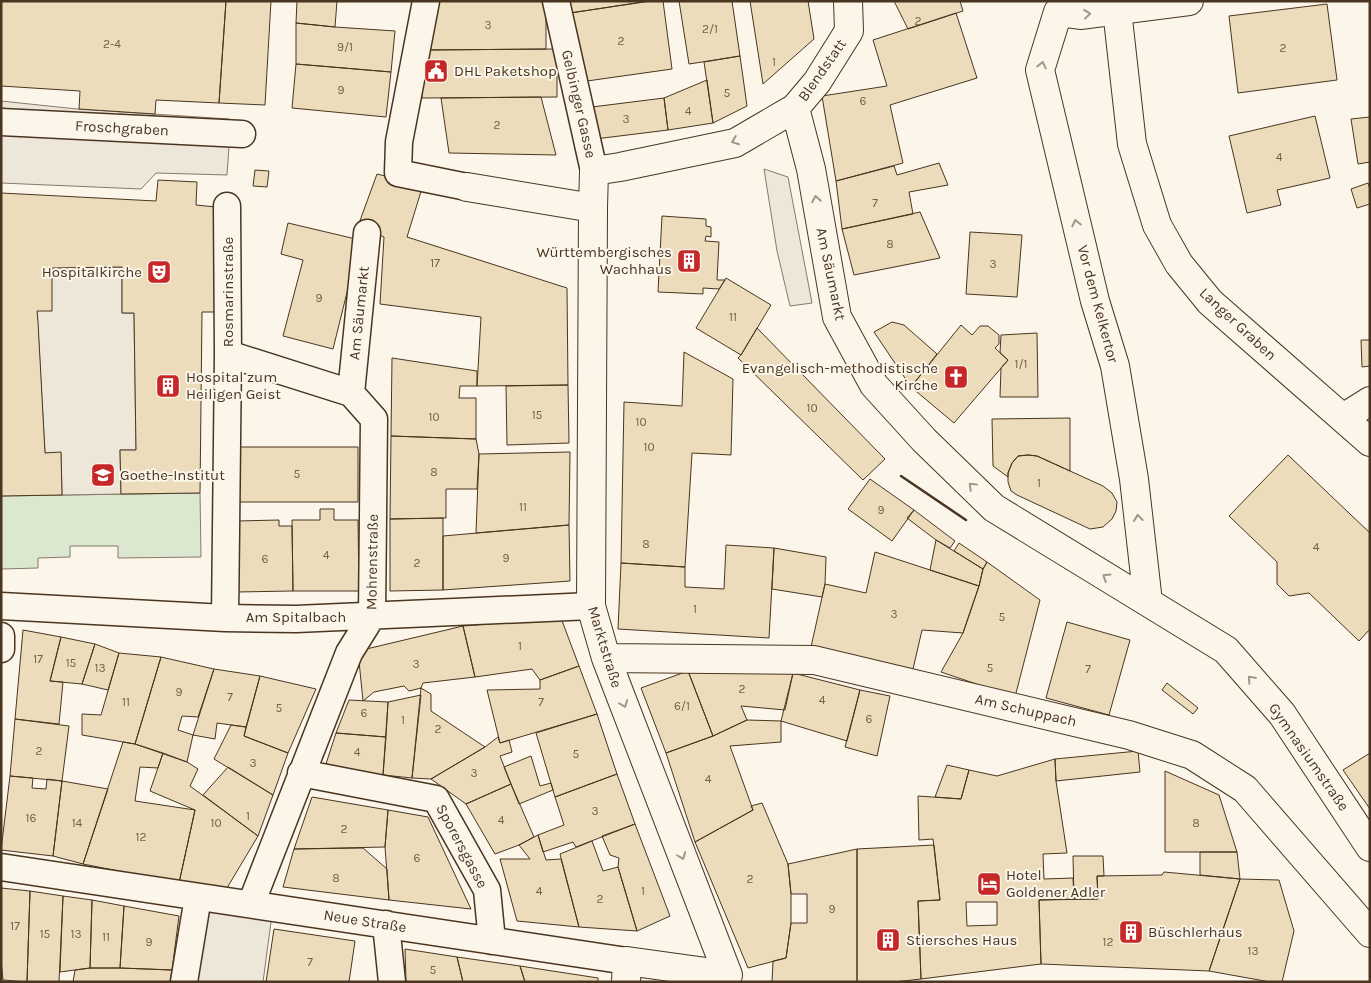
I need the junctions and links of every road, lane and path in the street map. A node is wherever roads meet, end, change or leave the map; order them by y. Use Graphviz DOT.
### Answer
graph roads {
  1 [pos="426,1"];
  2 [pos="556,1"];
  3 [pos="848,1"];
  4 [pos="1189,1"];
  5 [pos="1117,6"];
  6 [pos="1052,7"];
  7 [pos="795,108"];
  8 [pos="1,122"];
  9 [pos="242,134"];
  10 [pos="594,171"];
  11 [pos="467,187"];
  12 [pos="227,206"];
  13 [pos="593,208"];
  14 [pos="367,233"];
  15 [pos="228,354"];
  16 [pos="351,393"];
  17 [pos="1370,401"];
  18 [pos="1343,418"];
  19 [pos="1370,442"];
  20 [pos="1148,602"];
  21 [pos="1,606"];
  22 [pos="591,606"];
  23 [pos="372,616"];
  24 [pos="225,618"];
  25 [pos="1,636"];
  26 [pos="1,650"];
  27 [pos="606,658"];
  28 [pos="301,773"];
  29 [pos="1370,847"];
  30 [pos="1,867"];
  31 [pos="198,897"];
  32 [pos="251,904"];
  33 [pos="386,924"];
  34 [pos="1370,933"];
  35 [pos="492,941"];
  36 [pos="627,972"];
  37 [pos="730,979"];
  38 [pos="184,982"];
  39 [pos="392,982"];
  1 -- 11 [label="street"];
  2 -- 10 [label="street, Gelbinger Gasse"];
  3 -- 7 [label="street, Blendstatt"];
  4 -- 5 [label="street"];
  6 -- 5 [label="street, one-way"];
  5 -- 18 [label="street, Langer Graben"];
  20 -- 6 [label="street, Vor dem Kelkertor, one-way"];
  7 -- 10 [label="street, one-way"];
  20 -- 7 [label="street, Am Säumarkt, one-way"];
  8 -- 9 [label="street, Froschgraben"];
  10 -- 13 [label="street, Gelbinger Gasse"];
  11 -- 13 [label="street"];
  12 -- 15 [label="street, Rosmarinstraße"];
  13 -- 22 [label="street, Marktstraße"];
  14 -- 16 [label="street, Am Säumarkt"];
  15 -- 16 [label="street"];
  15 -- 24 [label="street, Rosmarinstraße"];
  16 -- 23 [label="street, Mohrenstraße"];
  17 -- 18 [label="street"];
  18 -- 19 [label="street, Langer Graben"];
  29 -- 20 [label="street, Gymnasiumstraße, one-way"];
  21 -- 24 [label="street, Am Spitalbach"];
  22 -- 23 [label="street, Am Spitalbach"];
  22 -- 27 [label="street, Marktstraße"];
  23 -- 24 [label="street, Am Spitalbach"];
  23 -- 28 [label="street, Mohrenstraße"];
  25 -- 26 [label="street"];
  27 -- 34 [label="street, Am Schuppach"];
  27 -- 37 [label="street, Marktstraße, one-way"];
  28 -- 32 [label="street, Mohrenstraße"];
  28 -- 35 [label="street, Sporersgasse"];
  30 -- 31 [label="street, Neue Straße"];
  31 -- 32 [label="street, Neue Straße"];
  31 -- 38 [label="street"];
  32 -- 33 [label="street, Neue Straße"];
  33 -- 35 [label="street, Neue Straße"];
  33 -- 39 [label="street"];
  35 -- 36 [label="street, Neue Straße"];
  36 -- 37 [label="street, Neue Straße"];
}
